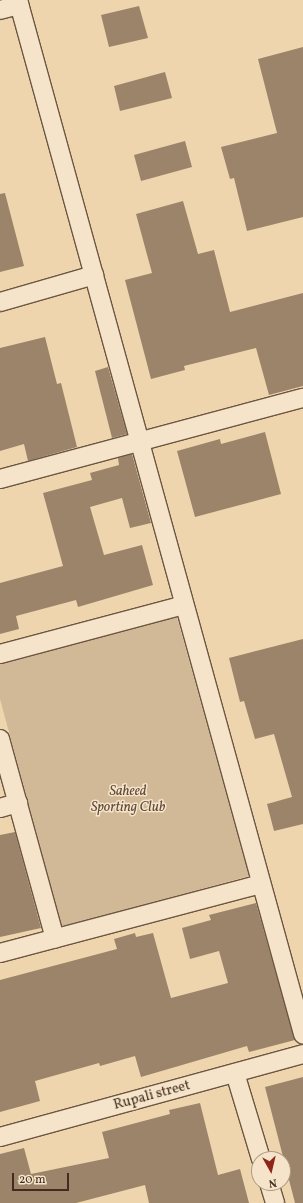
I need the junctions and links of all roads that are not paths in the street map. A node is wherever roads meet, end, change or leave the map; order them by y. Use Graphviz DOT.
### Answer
graph roads {
  1 [pos="19,2"];
  2 [pos="0,10"];
  3 [pos="94,275"];
  4 [pos="0,302"];
  5 [pos="303,398"];
  6 [pos="139,440"];
  7 [pos="0,479"];
  8 [pos="184,605"];
  9 [pos="0,654"];
  10 [pos="0,739"];
  11 [pos="18,803"];
  12 [pos="0,808"];
  13 [pos="262,884"];
  14 [pos="55,939"];
  15 [pos="0,953"];
  16 [pos="303,1034"];
  17 [pos="303,1054"];
  18 [pos="235,1073"];
  19 [pos="0,1137"];
  20 [pos="259,1151"];
  21 [pos="271,1191"];
  22 [pos="275,1203"];
  1 -- 2 [label="street"];
  1 -- 3 [label="street"];
  3 -- 4 [label="street"];
  3 -- 6 [label="street"];
  5 -- 6 [label="street"];
  6 -- 7 [label="street"];
  6 -- 8 [label="street"];
  8 -- 9 [label="street"];
  8 -- 13 [label="street"];
  10 -- 11 [label="street"];
  11 -- 12 [label="street"];
  11 -- 14 [label="street"];
  13 -- 14 [label="street"];
  13 -- 16 [label="street"];
  14 -- 15 [label="street"];
  17 -- 18 [label="street, Rupali street"];
  18 -- 19 [label="street, Rupali street"];
  18 -- 20 [label="street"];
  21 -- 22 [label="street"];
}
